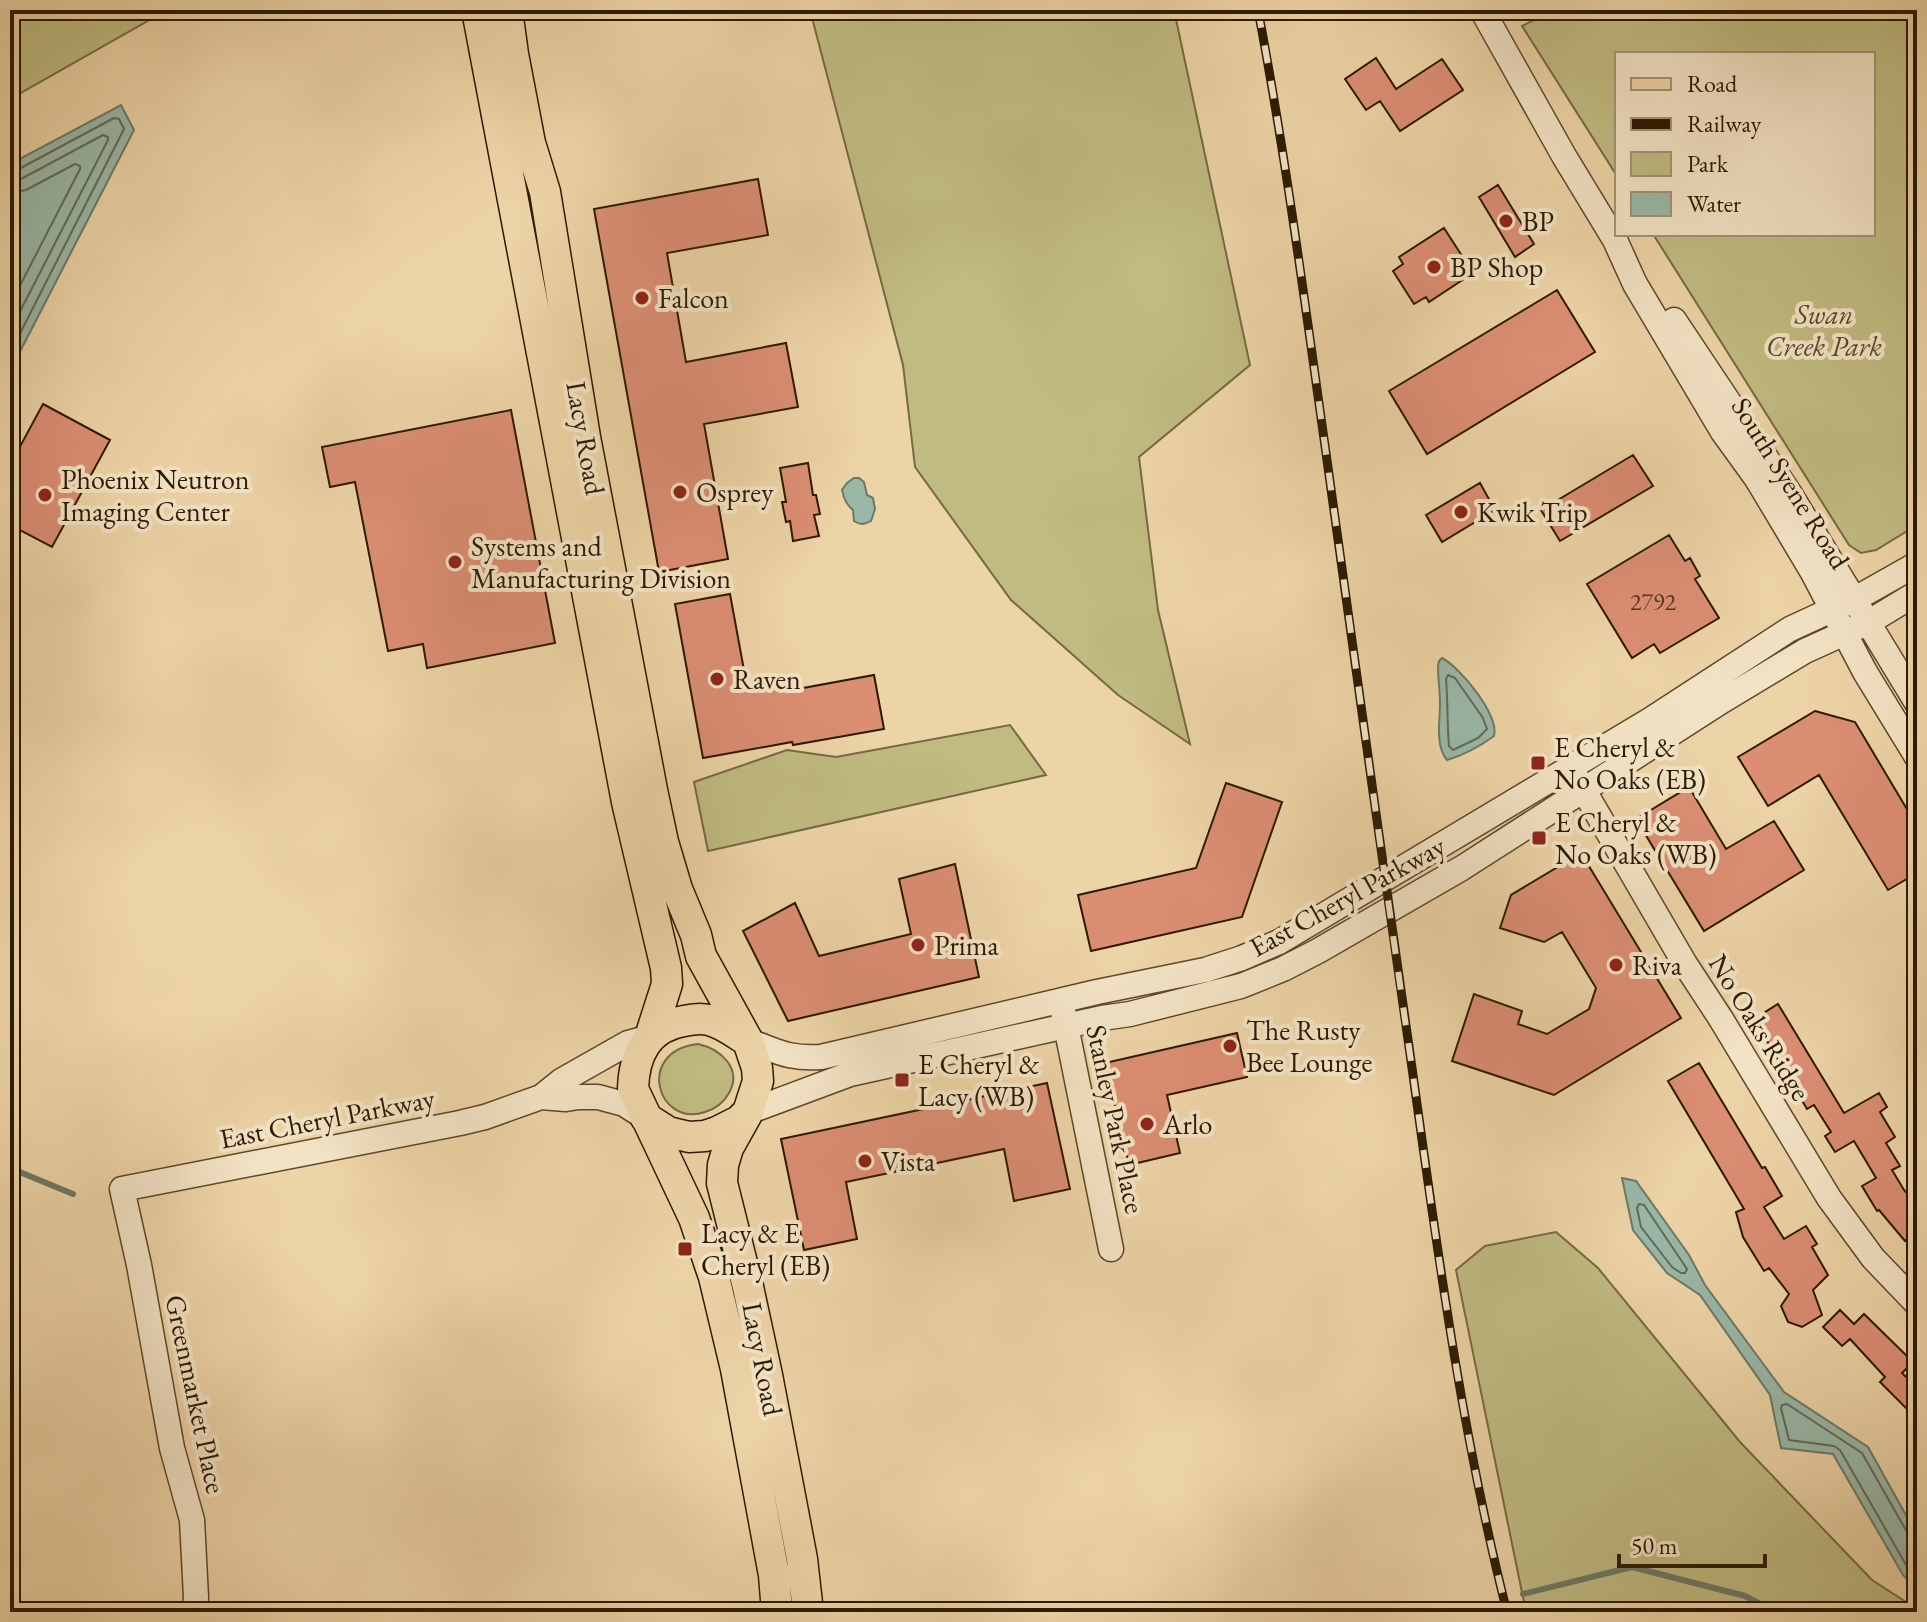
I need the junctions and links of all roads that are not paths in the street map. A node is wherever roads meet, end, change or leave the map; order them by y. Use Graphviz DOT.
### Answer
graph roads {
  1 [pos="477,10"];
  2 [pos="507,10"];
  3 [pos="1482,10"];
  4 [pos="1615,240"];
  5 [pos="1917,564"];
  6 [pos="1917,593"];
  7 [pos="1855,599"];
  8 [pos="1832,610"];
  9 [pos="1869,622"];
  10 [pos="1845,634"];
  11 [pos="1917,703"];
  12 [pos="1917,757"];
  13 [pos="1571,768"];
  14 [pos="1584,790"];
  15 [pos="1061,1001"];
  16 [pos="1066,1026"];
  17 [pos="650,1037"];
  18 [pos="748,1041"];
  19 [pos="541,1097"];
  20 [pos="748,1112"];
  21 [pos="646,1118"];
  22 [pos="122,1189"];
  23 [pos="1111,1249"];
  24 [pos="1917,1304"];
  25 [pos="195,1612"];
  26 [pos="777,1612"];
  27 [pos="808,1612"];
  1 -- 17 [label="main road, Lacy Road"];
  2 -- 18 [label="main road, Lacy Road"];
  3 -- 4 [label="street, South Syene Road"];
  4 -- 7 [label="street, South Syene Road"];
  4 -- 8 [label="street, South Syene Road"];
  5 -- 7 [label="street, East Cheryl Parkway"];
  6 -- 9 [label="street, East Cheryl Parkway"];
  7 -- 8 [label="street, East Cheryl Parkway"];
  7 -- 9 [label="street, South Syene Road"];
  8 -- 10 [label="street, South Syene Road"];
  8 -- 13 [label="street, East Cheryl Parkway"];
  9 -- 10 [label="street, East Cheryl Parkway"];
  9 -- 11 [label="street, South Syene Road"];
  10 -- 12 [label="street, South Syene Road"];
  10 -- 14 [label="street, East Cheryl Parkway"];
  13 -- 14 [label="street, No Oaks Ridge"];
  13 -- 15 [label="street, East Cheryl Parkway"];
  14 -- 16 [label="street, East Cheryl Parkway"];
  14 -- 24 [label="street, No Oaks Ridge"];
  15 -- 16 [label="street, Stanley Park Place"];
  15 -- 18 [label="street, East Cheryl Parkway"];
  16 -- 20 [label="street, East Cheryl Parkway"];
  16 -- 23 [label="street, Stanley Park Place"];
  17 -- 18 [label="main road"];
  17 -- 19 [label="street, East Cheryl Parkway"];
  17 -- 21 [label="main road"];
  18 -- 20 [label="main road"];
  19 -- 21 [label="street, East Cheryl Parkway"];
  19 -- 22 [label="street, East Cheryl Parkway"];
  20 -- 21 [label="main road"];
  20 -- 27 [label="main road, Lacy Road"];
  21 -- 26 [label="main road, Lacy Road"];
  22 -- 25 [label="street, Greenmarket Place"];
}
